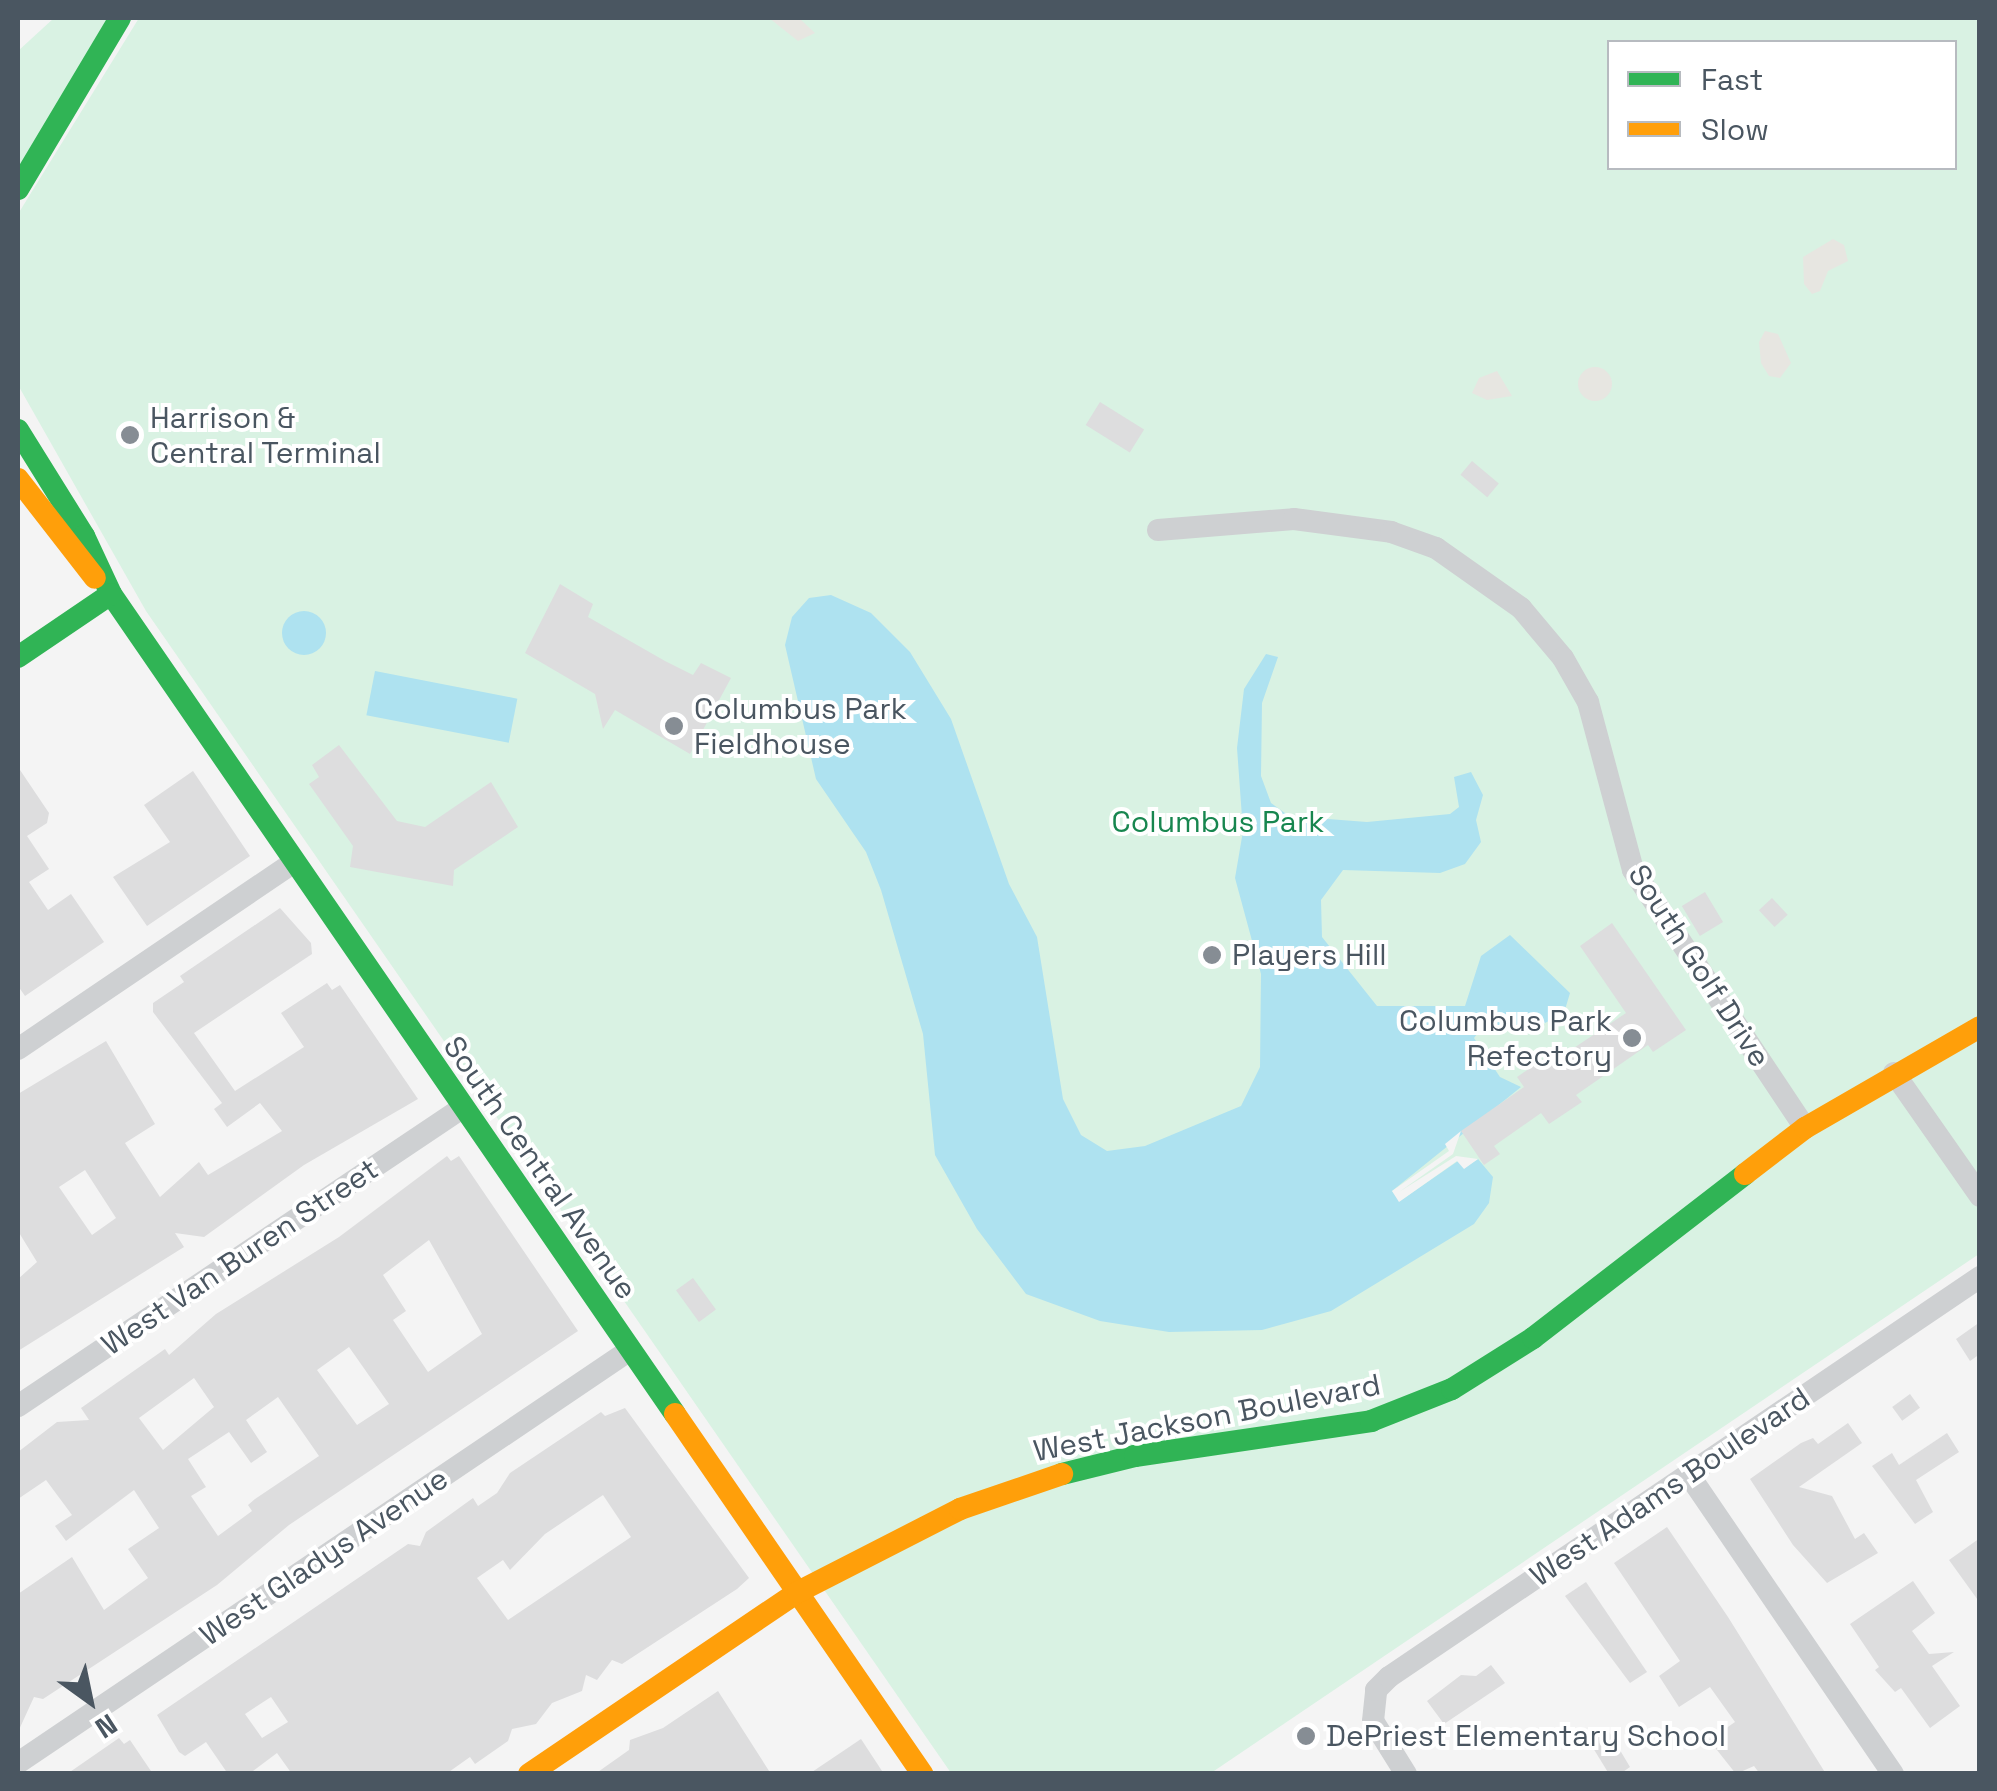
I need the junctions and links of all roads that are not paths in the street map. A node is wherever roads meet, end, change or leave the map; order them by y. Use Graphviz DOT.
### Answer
graph roads {
  1 [pos="120,18"];
  2 [pos="18,189"];
  3 [pos="18,430"];
  4 [pos="18,478"];
  5 [pos="1158,530"];
  6 [pos="110,594"];
  7 [pos="18,657"];
  8 [pos="293,863"];
  9 [pos="1980,1027"];
  10 [pos="18,1049"];
  11 [pos="1894,1073"];
  12 [pos="462,1108"];
  13 [pos="1805,1128"];
  14 [pos="1980,1196"];
  15 [pos="1980,1277"];
  16 [pos="630,1350"];
  17 [pos="18,1406"];
  18 [pos="1689,1475"];
  19 [pos="798,1592"];
  20 [pos="18,1769"];
  21 [pos="529,1774"];
  22 [pos="922,1774"];
  23 [pos="1406,1774"];
  24 [pos="1893,1774"];
  1 -- 2 [label="main road"];
  3 -- 6 [label="main road, South Central Avenue"];
  4 -- 6 [label="main road, South Central Avenue"];
  5 -- 13 [label="street, South Golf Drive"];
  6 -- 7 [label="main road"];
  6 -- 8 [label="main road, South Central Avenue"];
  8 -- 10 [label="street"];
  8 -- 12 [label="main road, South Central Avenue"];
  9 -- 11 [label="main road, West Jackson Boulevard"];
  11 -- 13 [label="main road, West Jackson Boulevard"];
  11 -- 14 [label="street"];
  12 -- 16 [label="main road, South Central Avenue"];
  12 -- 17 [label="street, West Van Buren Street"];
  13 -- 19 [label="main road, West Jackson Boulevard"];
  15 -- 18 [label="street, West Adams Boulevard"];
  16 -- 19 [label="main road, South Central Avenue"];
  16 -- 20 [label="street, West Gladys Avenue"];
  18 -- 23 [label="street, West Adams Boulevard"];
  18 -- 24 [label="street"];
  19 -- 21 [label="main road, West Jackson Boulevard"];
  19 -- 22 [label="main road, South Central Avenue"];
}
